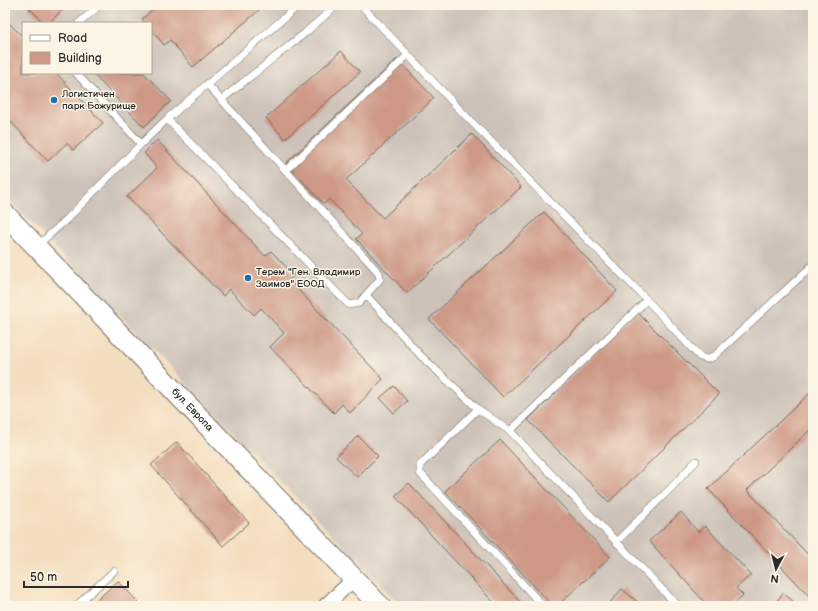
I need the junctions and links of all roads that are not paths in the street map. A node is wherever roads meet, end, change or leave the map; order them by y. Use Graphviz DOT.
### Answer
graph roads {
  1 [pos="100,5"];
  2 [pos="299,5"];
  3 [pos="338,5"];
  4 [pos="361,5"];
  5 [pos="80,22"];
  6 [pos="408,55"];
  7 [pos="77,74"];
  8 [pos="207,84"];
  9 [pos="221,100"];
  10 [pos="167,119"];
  11 [pos="141,144"];
  12 [pos="286,170"];
  13 [pos="5,214"];
  14 [pos="36,247"];
  15 [pos="813,265"];
  16 [pos="367,296"];
  17 [pos="647,300"];
  18 [pos="478,409"];
  19 [pos="510,431"];
  20 [pos="696,461"];
  21 [pos="616,542"];
  22 [pos="114,572"];
  23 [pos="354,579"];
  24 [pos="76,606"];
  25 [pos="324,606"];
  26 [pos="380,606"];
  27 [pos="543,606"];
  28 [pos="678,606"];
  1 -- 5 [label="lane"];
  2 -- 8 [label="lane"];
  3 -- 9 [label="lane"];
  4 -- 6 [label="lane"];
  6 -- 12 [label="lane"];
  6 -- 17 [label="lane"];
  7 -- 11 [label="lane"];
  8 -- 9 [label="lane"];
  8 -- 10 [label="lane"];
  9 -- 12 [label="lane"];
  10 -- 11 [label="lane"];
  10 -- 16 [label="lane"];
  11 -- 14 [label="lane"];
  12 -- 16 [label="lane"];
  13 -- 14 [label="street, бул. Европа"];
  14 -- 23 [label="street, бул. Европа"];
  15 -- 17 [label="lane"];
  16 -- 18 [label="lane"];
  17 -- 19 [label="lane"];
  18 -- 19 [label="lane"];
  18 -- 27 [label="lane"];
  19 -- 21 [label="lane"];
  20 -- 21 [label="lane"];
  21 -- 28 [label="lane"];
  22 -- 24 [label="lane"];
  23 -- 25 [label="street"];
  23 -- 26 [label="street, бул. Европа"];
}
